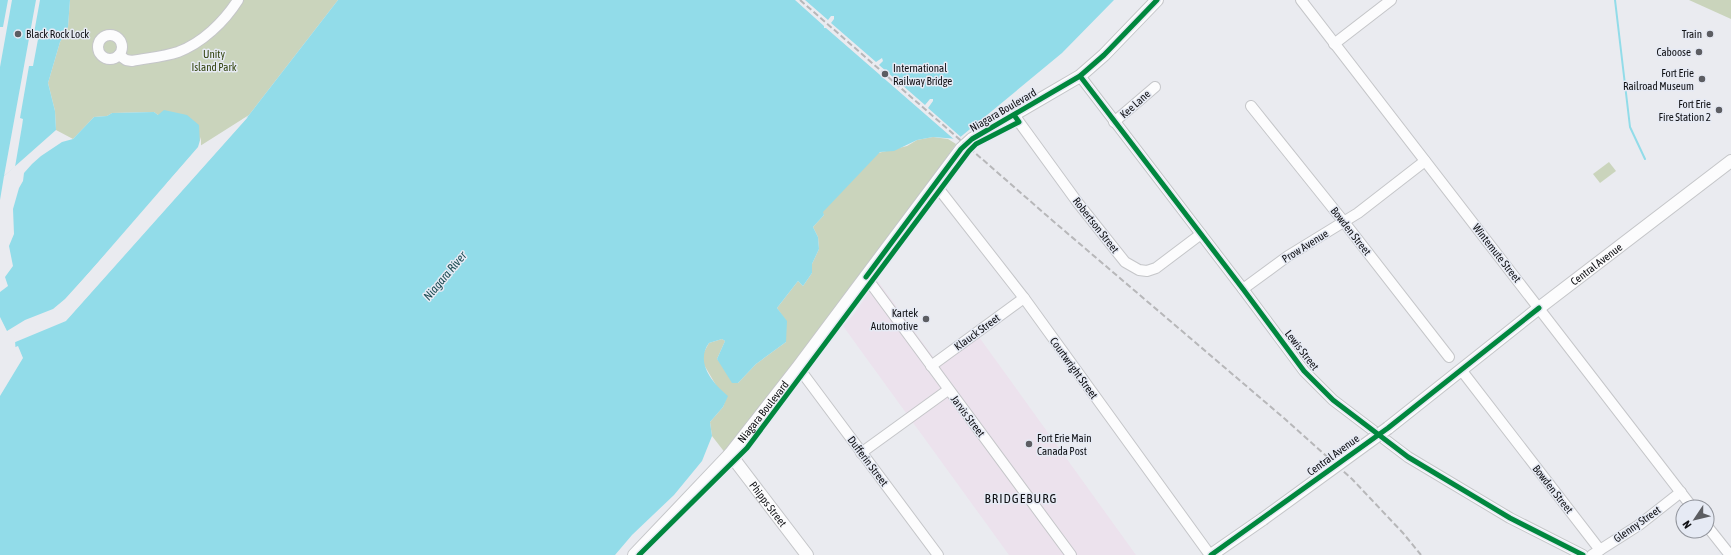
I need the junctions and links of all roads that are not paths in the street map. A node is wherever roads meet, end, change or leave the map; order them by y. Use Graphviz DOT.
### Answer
graph roads {
  1 [pos="238,0"];
  2 [pos="1157,0"];
  3 [pos="1301,0"];
  4 [pos="1391,0"];
  5 [pos="1334,44"];
  6 [pos="119,55"];
  7 [pos="1080,76"];
  8 [pos="1155,86"];
  9 [pos="1251,106"];
  10 [pos="1014,115"];
  11 [pos="1114,122"];
  12 [pos="1425,161"];
  13 [pos="1731,161"];
  14 [pos="935,184"];
  15 [pos="1344,222"];
  16 [pos="1201,234"];
  17 [pos="866,277"];
  18 [pos="1243,289"];
  19 [pos="1024,298"];
  20 [pos="1539,308"];
  21 [pos="1449,358"];
  22 [pos="931,366"];
  23 [pos="798,367"];
  24 [pos="1462,371"];
  25 [pos="948,390"];
  26 [pos="862,453"];
  27 [pos="730,454"];
  28 [pos="1681,492"];
  29 [pos="1686,499"];
  30 [pos="1715,536"];
  31 [pos="1596,552"];
  32 [pos="634,555"];
  33 [pos="807,555"];
  34 [pos="938,555"];
  35 [pos="1071,555"];
  36 [pos="1211,555"];
  37 [pos="1583,555"];
  38 [pos="1730,555"];
  1 -- 6 [label="street"];
  2 -- 7 [label="main road, Niagara Boulevard"];
  3 -- 5 [label="street, Wintemute Street"];
  4 -- 5 [label="street"];
  5 -- 12 [label="street, Wintemute Street"];
  7 -- 10 [label="main road, Niagara Boulevard"];
  7 -- 11 [label="street, Lewis Street"];
  8 -- 11 [label="street, Kee Lane"];
  9 -- 15 [label="street, Bowden Street"];
  10 -- 14 [label="main road, Niagara Boulevard"];
  10 -- 16 [label="street, Robertson Street"];
  11 -- 16 [label="street, Lewis Street"];
  12 -- 15 [label="street, Prow Avenue"];
  12 -- 20 [label="street, Wintemute Street"];
  13 -- 20 [label="main road, Central Avenue"];
  14 -- 17 [label="main road, Niagara Boulevard"];
  14 -- 19 [label="street, Courtwright Street"];
  15 -- 18 [label="street, Prow Avenue"];
  15 -- 21 [label="street, Bowden Street"];
  16 -- 18 [label="street, Lewis Street"];
  17 -- 22 [label="street, Jarvis Street"];
  17 -- 23 [label="main road, Niagara Boulevard"];
  18 -- 37 [label="street, Lewis Street"];
  19 -- 22 [label="street, Klauck Street"];
  19 -- 36 [label="street, Courtwright Street"];
  20 -- 24 [label="main road, Central Avenue"];
  20 -- 28 [label="street, Wintemute Street"];
  22 -- 25 [label="street, Jarvis Street"];
  23 -- 26 [label="street, Dufferin Street"];
  23 -- 27 [label="main road, Niagara Boulevard"];
  24 -- 31 [label="street, Bowden Street"];
  24 -- 36 [label="main road, Central Avenue, bridge"];
  25 -- 26 [label="street"];
  25 -- 35 [label="street, Jarvis Street"];
  26 -- 34 [label="street, Dufferin Street"];
  27 -- 32 [label="main road, Niagara Boulevard"];
  27 -- 33 [label="main road, Phipps Street"];
  28 -- 29 [label="street, Wintemute Street"];
  28 -- 31 [label="street, Glenny Street"];
  30 -- 38 [label="street"];
}
